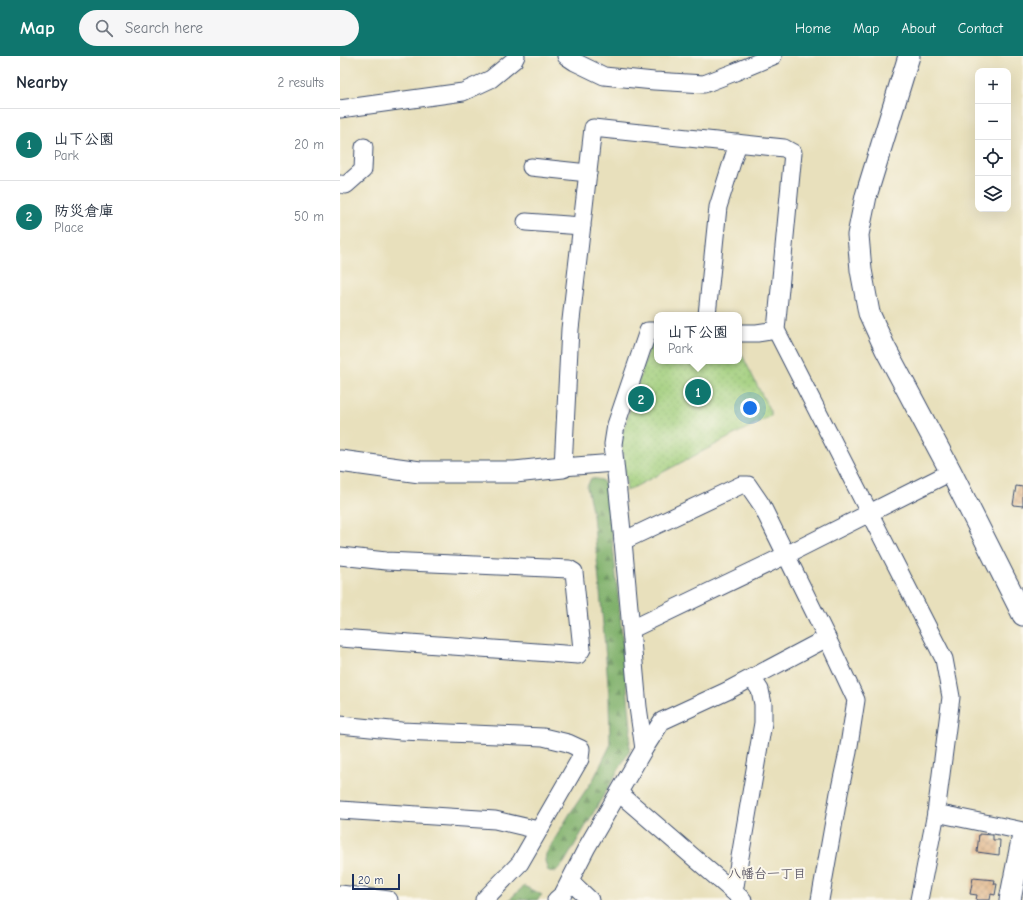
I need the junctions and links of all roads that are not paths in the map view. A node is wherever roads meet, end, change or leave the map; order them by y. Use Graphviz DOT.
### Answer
graph roads {
  1 [pos="516,56"];
  2 [pos="566,56"];
  3 [pos="773,56"];
  4 [pos="909,56"];
  5 [pos="340,109"];
  6 [pos="738,143"];
  7 [pos="364,147"];
  8 [pos="531,167"];
  9 [pos="588,173"];
  10 [pos="340,184"];
  11 [pos="526,222"];
  12 [pos="582,226"];
  13 [pos="707,312"];
  14 [pos="776,330"];
  15 [pos="654,331"];
  16 [pos="742,333"];
  17 [pos="340,461"];
  18 [pos="614,463"];
  19 [pos="563,467"];
  20 [pos="952,472"];
  21 [pos="869,514"];
  22 [pos="624,541"];
  23 [pos="786,555"];
  24 [pos="340,556"];
  25 [pos="1023,615"];
  26 [pos="632,629"];
  27 [pos="340,638"];
  28 [pos="827,638"];
  29 [pos="752,678"];
  30 [pos="340,725"];
  31 [pos="644,749"];
  32 [pos="619,793"];
  33 [pos="340,810"];
  34 [pos="936,813"];
  35 [pos="538,830"];
  36 [pos="1023,831"];
  37 [pos="1023,835"];
  38 [pos="570,881"];
  39 [pos="340,894"];
  40 [pos="739,896"];
  41 [pos="389,900"];
  42 [pos="484,900"];
  43 [pos="556,900"];
  44 [pos="590,900"];
  45 [pos="820,900"];
  46 [pos="919,900"];
  47 [pos="1010,900"];
  1 -- 5 [label="street"];
  2 -- 3 [label="street"];
  4 -- 20 [label="street"];
  6 -- 9 [label="street"];
  6 -- 13 [label="street"];
  6 -- 14 [label="street"];
  7 -- 10 [label="street"];
  8 -- 9 [label="street"];
  9 -- 12 [label="street"];
  11 -- 12 [label="street"];
  12 -- 19 [label="street"];
  14 -- 16 [label="street"];
  14 -- 21 [label="street"];
  15 -- 18 [label="street"];
  17 -- 19 [label="street"];
  18 -- 19 [label="street"];
  18 -- 22 [label="street"];
  20 -- 21 [label="street"];
  20 -- 25 [label="street"];
  21 -- 23 [label="street"];
  21 -- 34 [label="street"];
  22 -- 23 [label="street"];
  22 -- 26 [label="street"];
  23 -- 26 [label="street"];
  23 -- 28 [label="street"];
  24 -- 27 [label="street"];
  26 -- 31 [label="street"];
  28 -- 29 [label="street"];
  28 -- 45 [label="street"];
  29 -- 31 [label="street"];
  29 -- 40 [label="street"];
  30 -- 35 [label="street"];
  31 -- 32 [label="street"];
  32 -- 38 [label="street"];
  32 -- 40 [label="street"];
  33 -- 35 [label="street"];
  34 -- 36 [label="street"];
  34 -- 46 [label="street"];
  35 -- 42 [label="street"];
  37 -- 47 [label="street"];
  38 -- 43 [label="street"];
  38 -- 44 [label="street"];
  39 -- 41 [label="street"];
}
